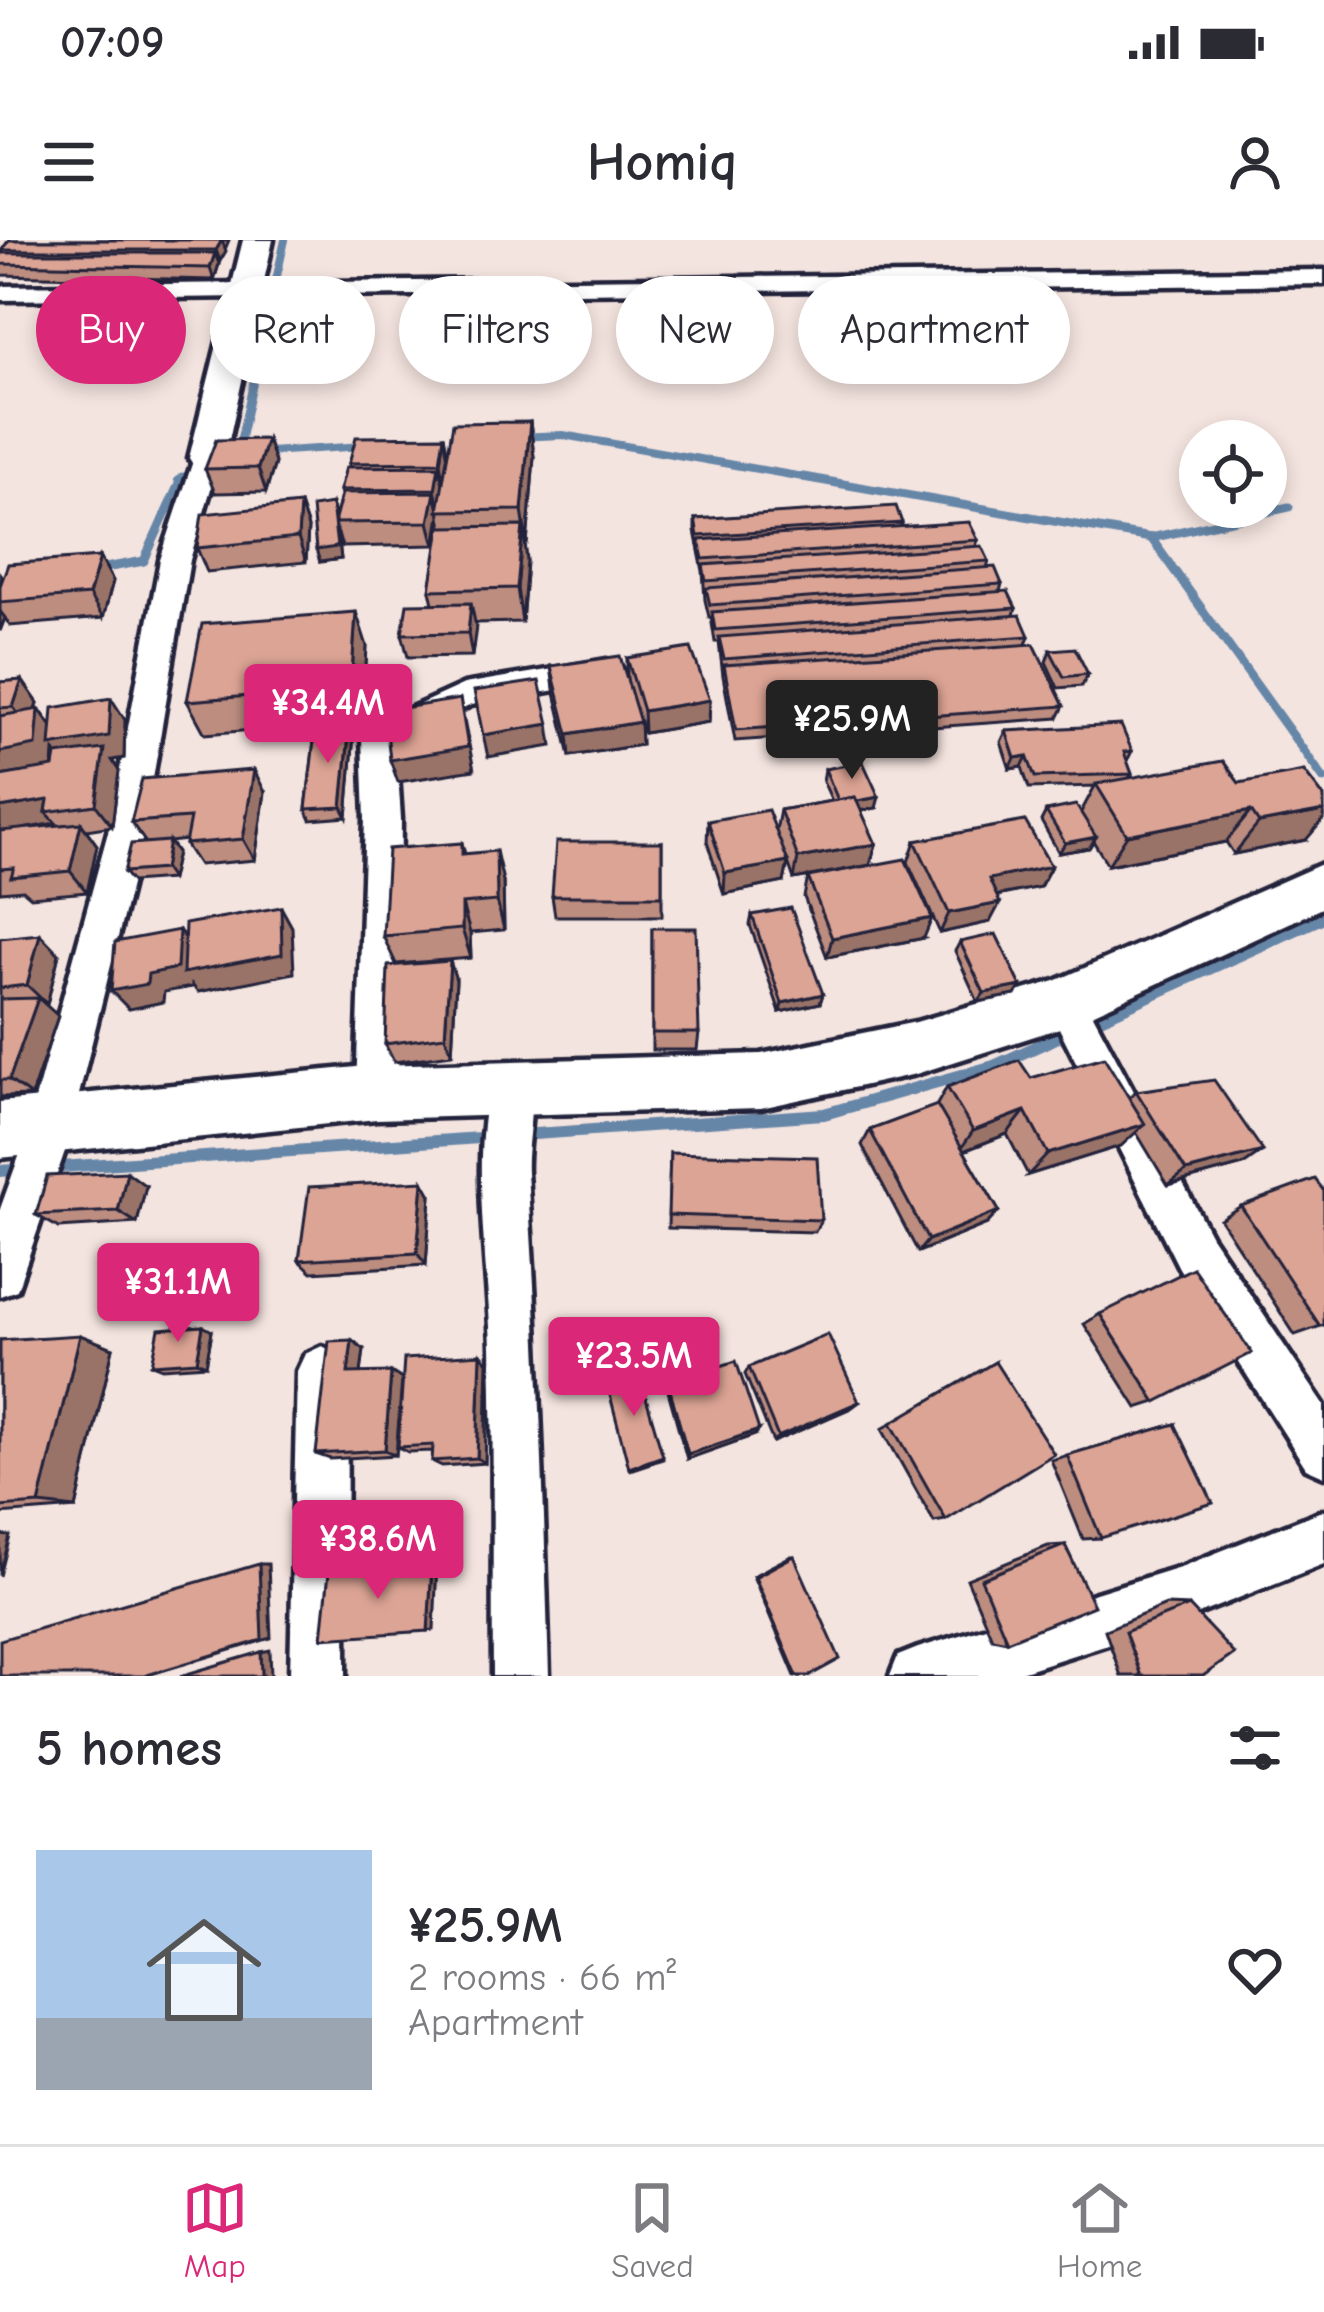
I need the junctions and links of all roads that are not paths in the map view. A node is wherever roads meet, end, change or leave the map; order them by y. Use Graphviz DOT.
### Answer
graph roads {
  1 [pos="258,240"];
  2 [pos="265,276"];
  3 [pos="1324,277"];
  4 [pos="375,288"];
  5 [pos="210,290"];
  6 [pos="0,293"];
  7 [pos="234,384"];
  8 [pos="205,465"];
  9 [pos="648,664"];
  10 [pos="1324,884"];
  11 [pos="1069,1009"];
  12 [pos="376,1092"];
  13 [pos="507,1120"];
  14 [pos="31,1148"];
  15 [pos="0,1273"];
  16 [pos="322,1371"];
  17 [pos="1324,1450"];
  18 [pos="1324,1537"];
  19 [pos="317,1676"];
  20 [pos="521,1676"];
  21 [pos="919,1676"];
  1 -- 2 [label="street"];
  3 -- 4 [label="street"];
  5 -- 6 [label="street"];
  7 -- 8 [label="street"];
  8 -- 14 [label="street"];
  9 -- 12 [label="street"];
  10 -- 11 [label="street"];
  11 -- 13 [label="street"];
  11 -- 17 [label="street"];
  12 -- 13 [label="street"];
  12 -- 14 [label="street"];
  13 -- 20 [label="street"];
  14 -- 15 [label="street"];
  16 -- 19 [label="street"];
  18 -- 21 [label="street"];
}
